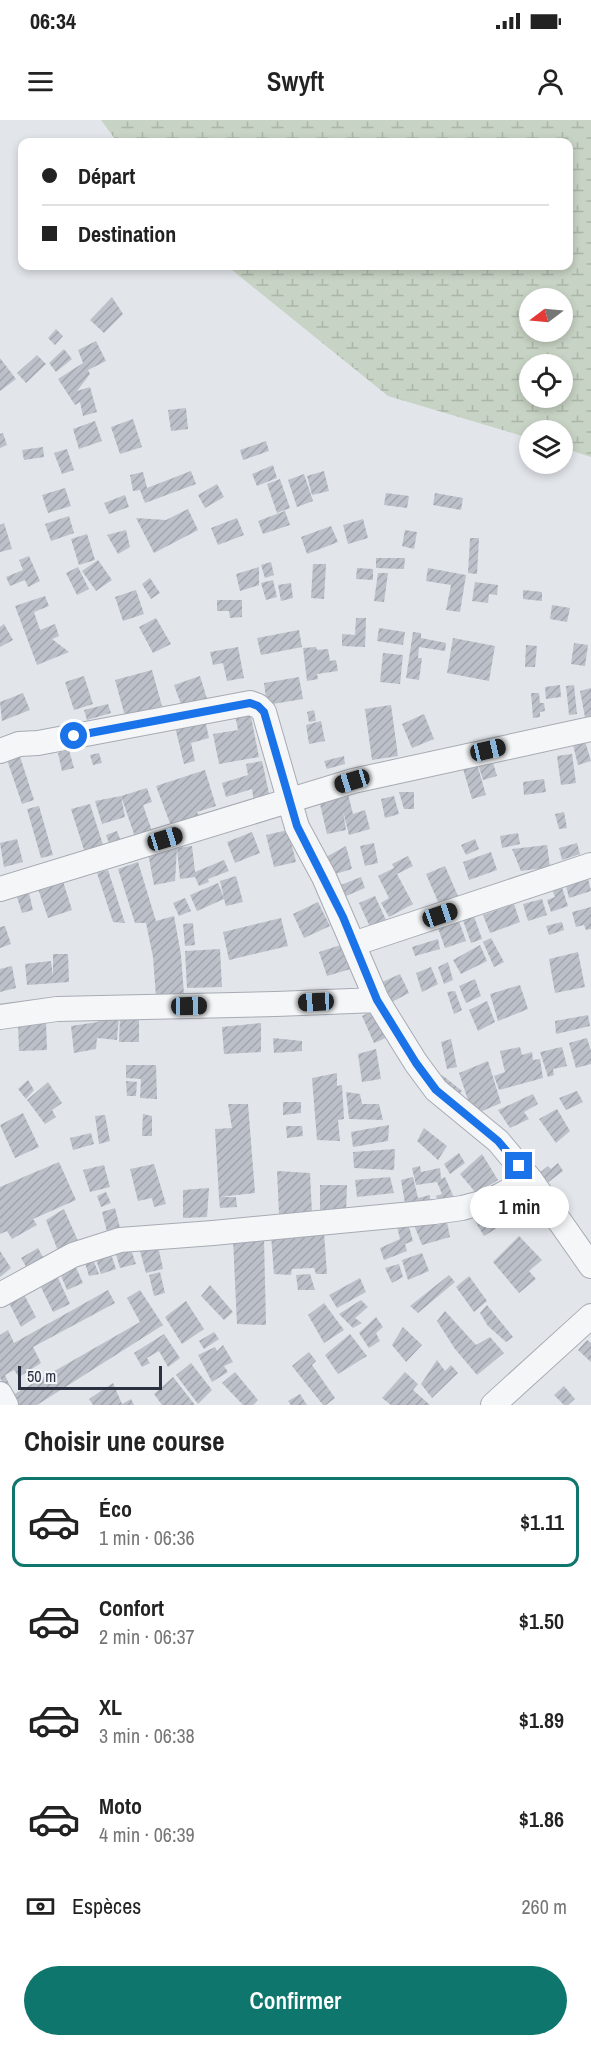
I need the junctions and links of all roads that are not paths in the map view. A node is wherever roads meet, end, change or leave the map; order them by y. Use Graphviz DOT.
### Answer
graph roads {
  1 [pos="591,729"];
  2 [pos="0,751"];
  3 [pos="290,801"];
  4 [pos="591,865"];
  5 [pos="0,889"];
  6 [pos="353,944"];
  7 [pos="377,1000"];
  8 [pos="0,1017"];
  9 [pos="530,1179"];
  10 [pos="591,1266"];
  11 [pos="0,1295"];
  12 [pos="591,1316"];
  13 [pos="0,1394"];
  14 [pos="6,1405"];
  15 [pos="493,1405"];
  1 -- 3 [label="street"];
  2 -- 3 [label="street"];
  3 -- 5 [label="street"];
  3 -- 6 [label="street"];
  4 -- 6 [label="street"];
  6 -- 7 [label="street"];
  7 -- 8 [label="street"];
  7 -- 9 [label="street"];
  9 -- 10 [label="street"];
  9 -- 11 [label="street"];
  12 -- 15 [label="street"];
  13 -- 14 [label="street"];
}
